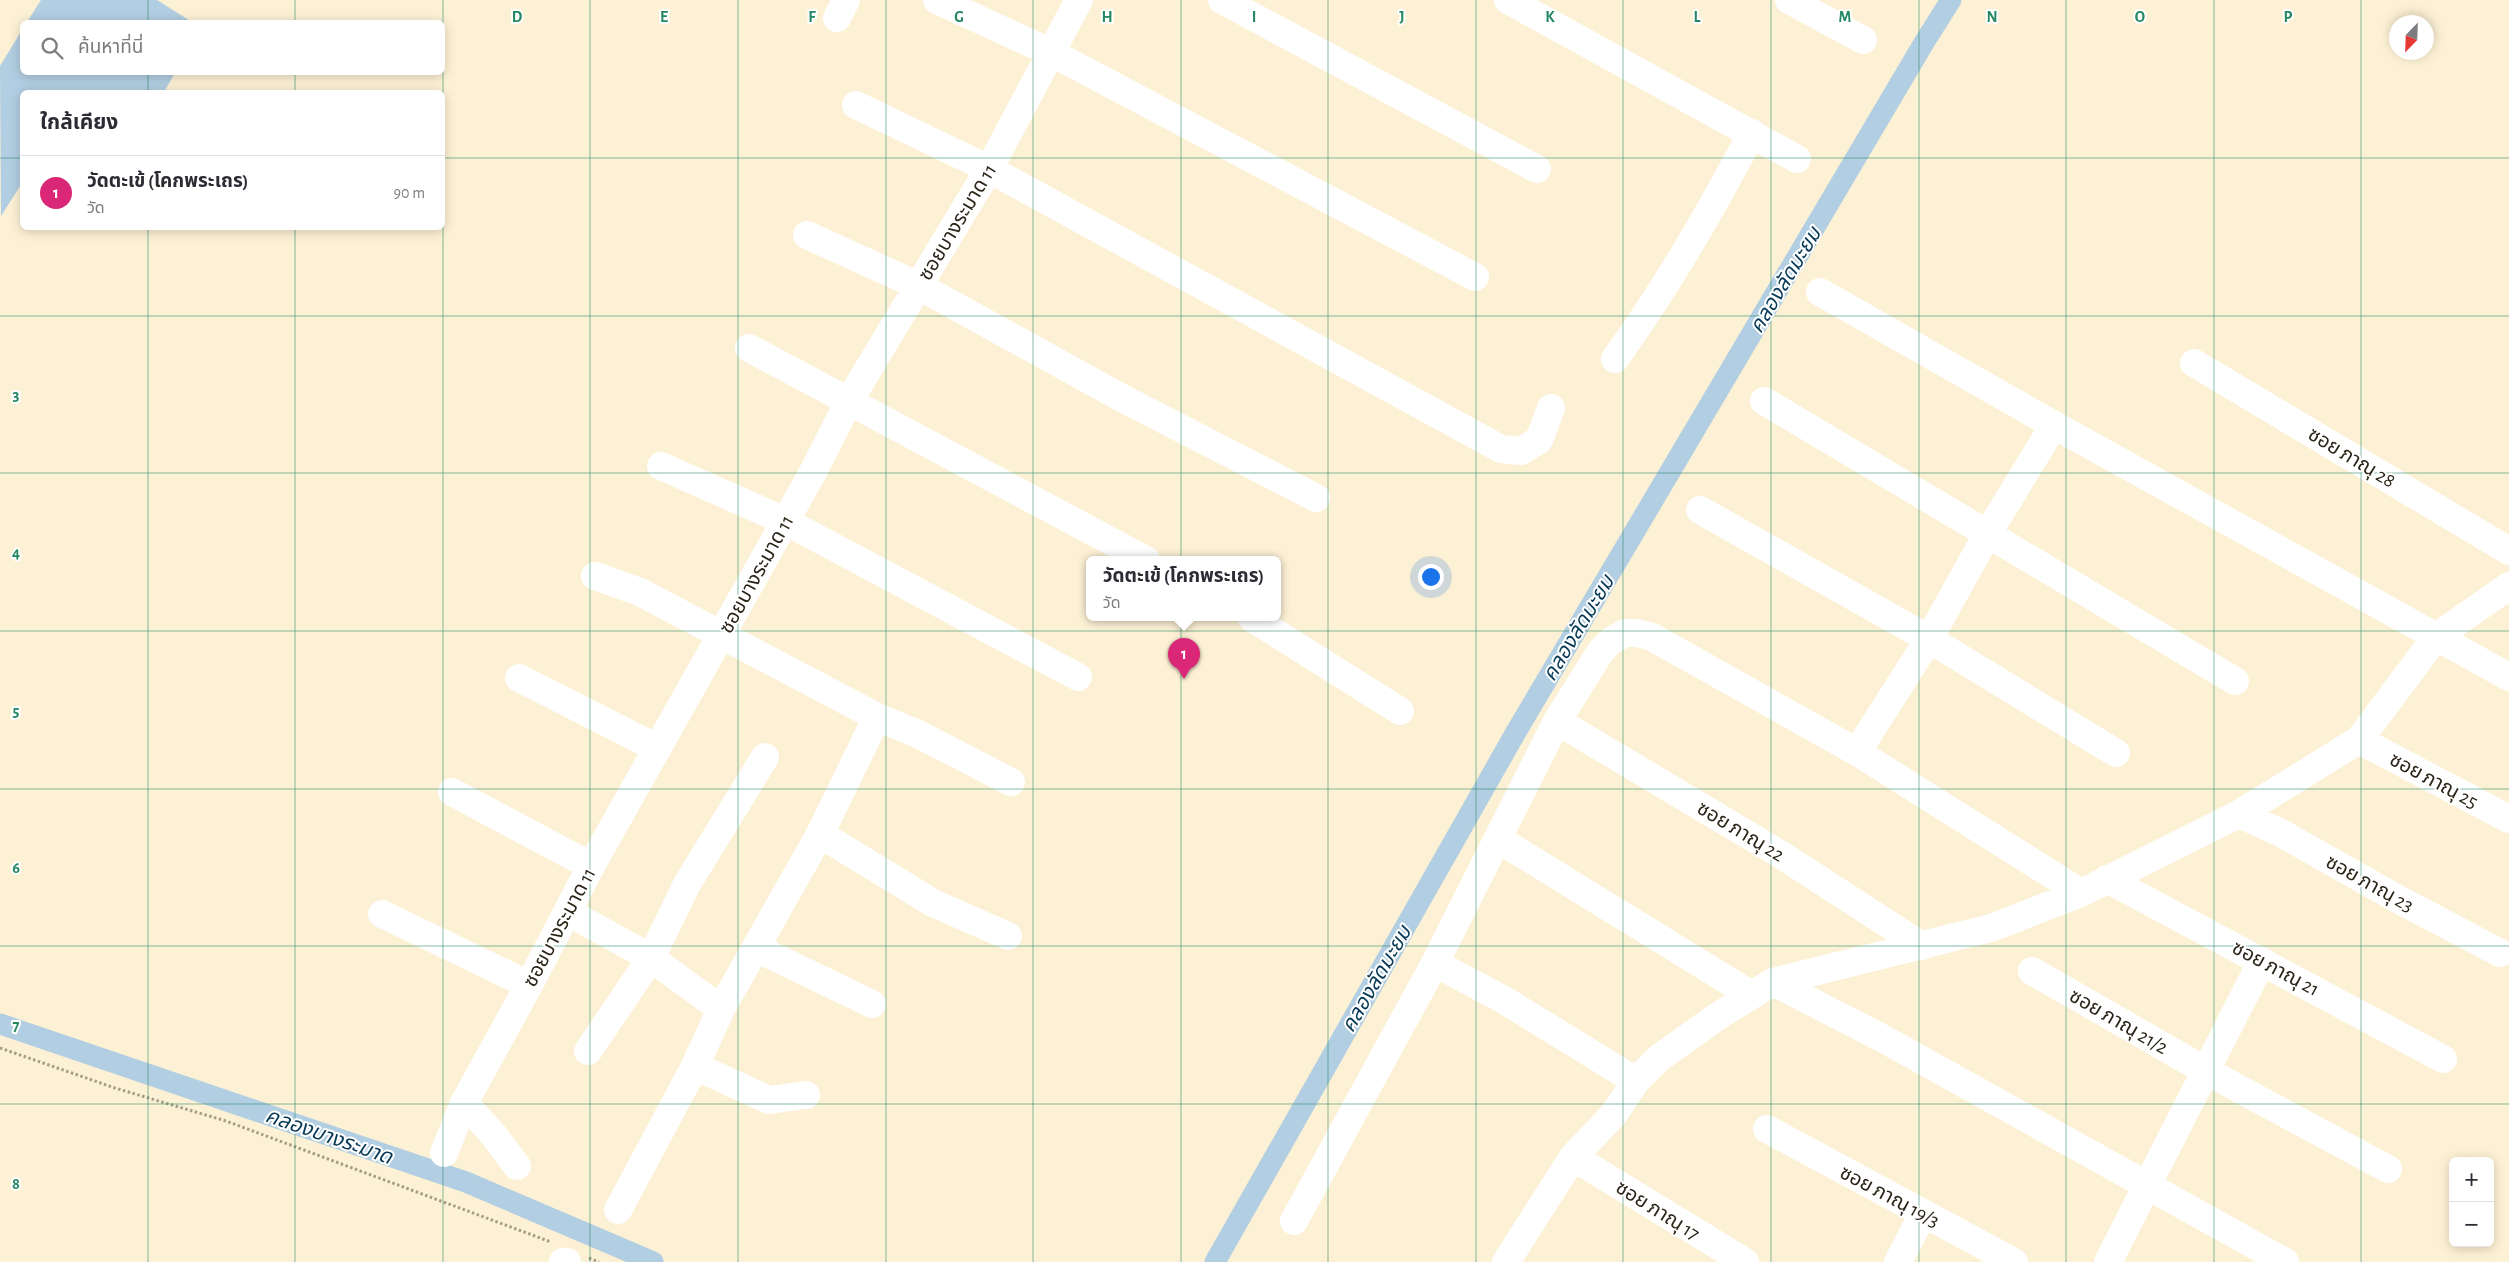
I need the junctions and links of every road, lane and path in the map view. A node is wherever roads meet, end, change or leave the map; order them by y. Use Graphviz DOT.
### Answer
graph roads {
  1 [pos="937,0"];
  2 [pos="1079,0"];
  3 [pos="1222,0"];
  4 [pos="1508,0"];
  5 [pos="1789,0"];
  6 [pos="1863,40"];
  7 [pos="1052,53"];
  8 [pos="856,105"];
  9 [pos="1752,133"];
  10 [pos="1797,159"];
  11 [pos="1537,168"];
  12 [pos="989,169"];
  13 [pos="807,235"];
  14 [pos="1475,277"];
  15 [pos="919,286"];
  16 [pos="1820,292"];
  17 [pos="749,348"];
  18 [pos="1615,360"];
  19 [pos="2194,363"];
  20 [pos="849,400"];
  21 [pos="1764,401"];
  22 [pos="1551,408"];
  23 [pos="2054,425"];
  24 [pos="661,466"];
  25 [pos="1316,498"];
  26 [pos="1700,510"];
  27 [pos="785,521"];
  28 [pos="1988,533"];
  29 [pos="2509,551"];
  30 [pos="1139,556"];
  31 [pos="596,576"];
  32 [pos="2509,586"];
  33 [pos="1257,621"];
  34 [pos="723,635"];
  35 [pos="2436,636"];
  36 [pos="1929,639"];
  37 [pos="1078,677"];
  38 [pos="2509,677"];
  39 [pos="519,678"];
  40 [pos="2235,681"];
  41 [pos="1400,711"];
  42 [pos="877,717"];
  43 [pos="1557,721"];
  44 [pos="2359,740"];
  45 [pos="657,748"];
  46 [pos="1858,752"];
  47 [pos="2116,753"];
  48 [pos="765,756"];
  49 [pos="1011,782"];
  50 [pos="452,792"];
  51 [pos="2239,814"];
  52 [pos="2509,819"];
  53 [pos="820,834"];
  54 [pos="1498,840"];
  55 [pos="591,866"];
  56 [pos="2107,879"];
  57 [pos="2081,892"];
  58 [pos="568,912"];
  59 [pos="382,914"];
  60 [pos="1008,936"];
  61 [pos="1922,946"];
  62 [pos="756,948"];
  63 [pos="2500,953"];
  64 [pos="652,958"];
  65 [pos="2262,961"];
  66 [pos="1435,963"];
  67 [pos="2032,970"];
  68 [pos="529,985"];
  69 [pos="1762,988"];
  70 [pos="872,1004"];
  71 [pos="722,1009"];
  72 [pos="0,1048"];
  73 [pos="588,1050"];
  74 [pos="2443,1060"];
  75 [pos="695,1066"];
  76 [pos="2206,1071"];
  77 [pos="1636,1081"];
  78 [pos="806,1095"];
  79 [pos="464,1103"];
  80 [pos="1767,1129"];
  81 [pos="444,1153"];
  82 [pos="1573,1157"];
  83 [pos="517,1166"];
  84 [pos="2388,1169"];
  85 [pos="2147,1185"];
  86 [pos="618,1210"];
  87 [pos="1923,1214"];
  88 [pos="1294,1221"];
  89 [pos="1709,1253"];
  90 [pos="566,1256"];
  91 [pos="599,1262"];
  92 [pos="1506,1262"];
  93 [pos="1744,1262"];
  94 [pos="1898,1262"];
  95 [pos="2014,1262"];
  96 [pos="2108,1262"];
  97 [pos="2285,1262"];
  1 -- 7 [label="street"];
  2 -- 7 [label="street, ซอยบางระมาด 11"];
  3 -- 11 [label="street"];
  4 -- 9 [label="street"];
  5 -- 6 [label="street"];
  7 -- 12 [label="street, ซอยบางระมาด 11"];
  7 -- 14 [label="street"];
  8 -- 12 [label="street"];
  9 -- 10 [label="street"];
  9 -- 18 [label="street"];
  12 -- 15 [label="street, ซอยบางระมาด 11"];
  12 -- 22 [label="street"];
  13 -- 15 [label="street"];
  15 -- 20 [label="street, ซอยบางระมาด 11"];
  15 -- 25 [label="street"];
  16 -- 23 [label="street"];
  17 -- 20 [label="street"];
  19 -- 29 [label="street, ซอย ภาณุ 28"];
  20 -- 27 [label="street, ซอยบางระมาด 11"];
  20 -- 30 [label="street"];
  21 -- 28 [label="street"];
  23 -- 28 [label="street"];
  23 -- 35 [label="street"];
  24 -- 27 [label="street"];
  26 -- 36 [label="street"];
  27 -- 34 [label="street, ซอยบางระมาด 11"];
  27 -- 37 [label="street"];
  28 -- 36 [label="street"];
  28 -- 40 [label="street"];
  31 -- 34 [label="street"];
  32 -- 35 [label="street"];
  33 -- 41 [label="street"];
  34 -- 42 [label="street"];
  34 -- 45 [label="street, ซอยบางระมาด 11"];
  35 -- 38 [label="street"];
  35 -- 44 [label="street"];
  36 -- 46 [label="street"];
  36 -- 47 [label="street"];
  39 -- 45 [label="street"];
  42 -- 49 [label="street"];
  42 -- 53 [label="street"];
  43 -- 46 [label="street"];
  43 -- 54 [label="street"];
  43 -- 61 [label="street, ซอย ภาณุ 22"];
  44 -- 51 [label="street"];
  44 -- 52 [label="street, ซอย ภาณุ 25"];
  45 -- 55 [label="street, ซอยบางระมาด 11"];
  46 -- 57 [label="street"];
  48 -- 64 [label="street"];
  50 -- 55 [label="street"];
  51 -- 56 [label="street"];
  51 -- 63 [label="street, ซอย ภาณุ 23"];
  53 -- 60 [label="street"];
  53 -- 62 [label="street"];
  54 -- 66 [label="street"];
  54 -- 69 [label="street"];
  55 -- 58 [label="street, ซอยบางระมาด 11"];
  56 -- 57 [label="street"];
  56 -- 65 [label="street, ซอย ภาณุ 21"];
  57 -- 61 [label="street"];
  58 -- 64 [label="street"];
  58 -- 68 [label="street, ซอยบางระมาด 11"];
  59 -- 68 [label="street"];
  61 -- 69 [label="street"];
  62 -- 70 [label="street"];
  62 -- 71 [label="street"];
  64 -- 71 [label="street"];
  64 -- 73 [label="street"];
  65 -- 74 [label="street, ซอย ภาณุ 21"];
  65 -- 76 [label="street"];
  66 -- 77 [label="street"];
  66 -- 88 [label="street"];
  67 -- 76 [label="street, ซอย ภาณุ 21/2"];
  68 -- 79 [label="street, ซอยบางระมาด 11"];
  69 -- 77 [label="street"];
  69 -- 85 [label="street"];
  71 -- 75 [label="street"];
  72 -- 90 [label="path"];
  75 -- 78 [label="street"];
  75 -- 86 [label="street"];
  76 -- 84 [label="street, ซอย ภาณุ 21/2"];
  76 -- 85 [label="street"];
  77 -- 82 [label="street"];
  79 -- 81 [label="street, ซอยบางระมาด 11"];
  79 -- 83 [label="street"];
  80 -- 87 [label="street, ซอย ภาณุ 19/3"];
  82 -- 89 [label="street, ซอย ภาณุ 17"];
  82 -- 92 [label="street"];
  85 -- 96 [label="street"];
  85 -- 97 [label="street"];
  87 -- 94 [label="street"];
  87 -- 95 [label="street, ซอย ภาณุ 19/3"];
  89 -- 93 [label="street, ซอย ภาณุ 17"];
  90 -- 91 [label="path"];
}
